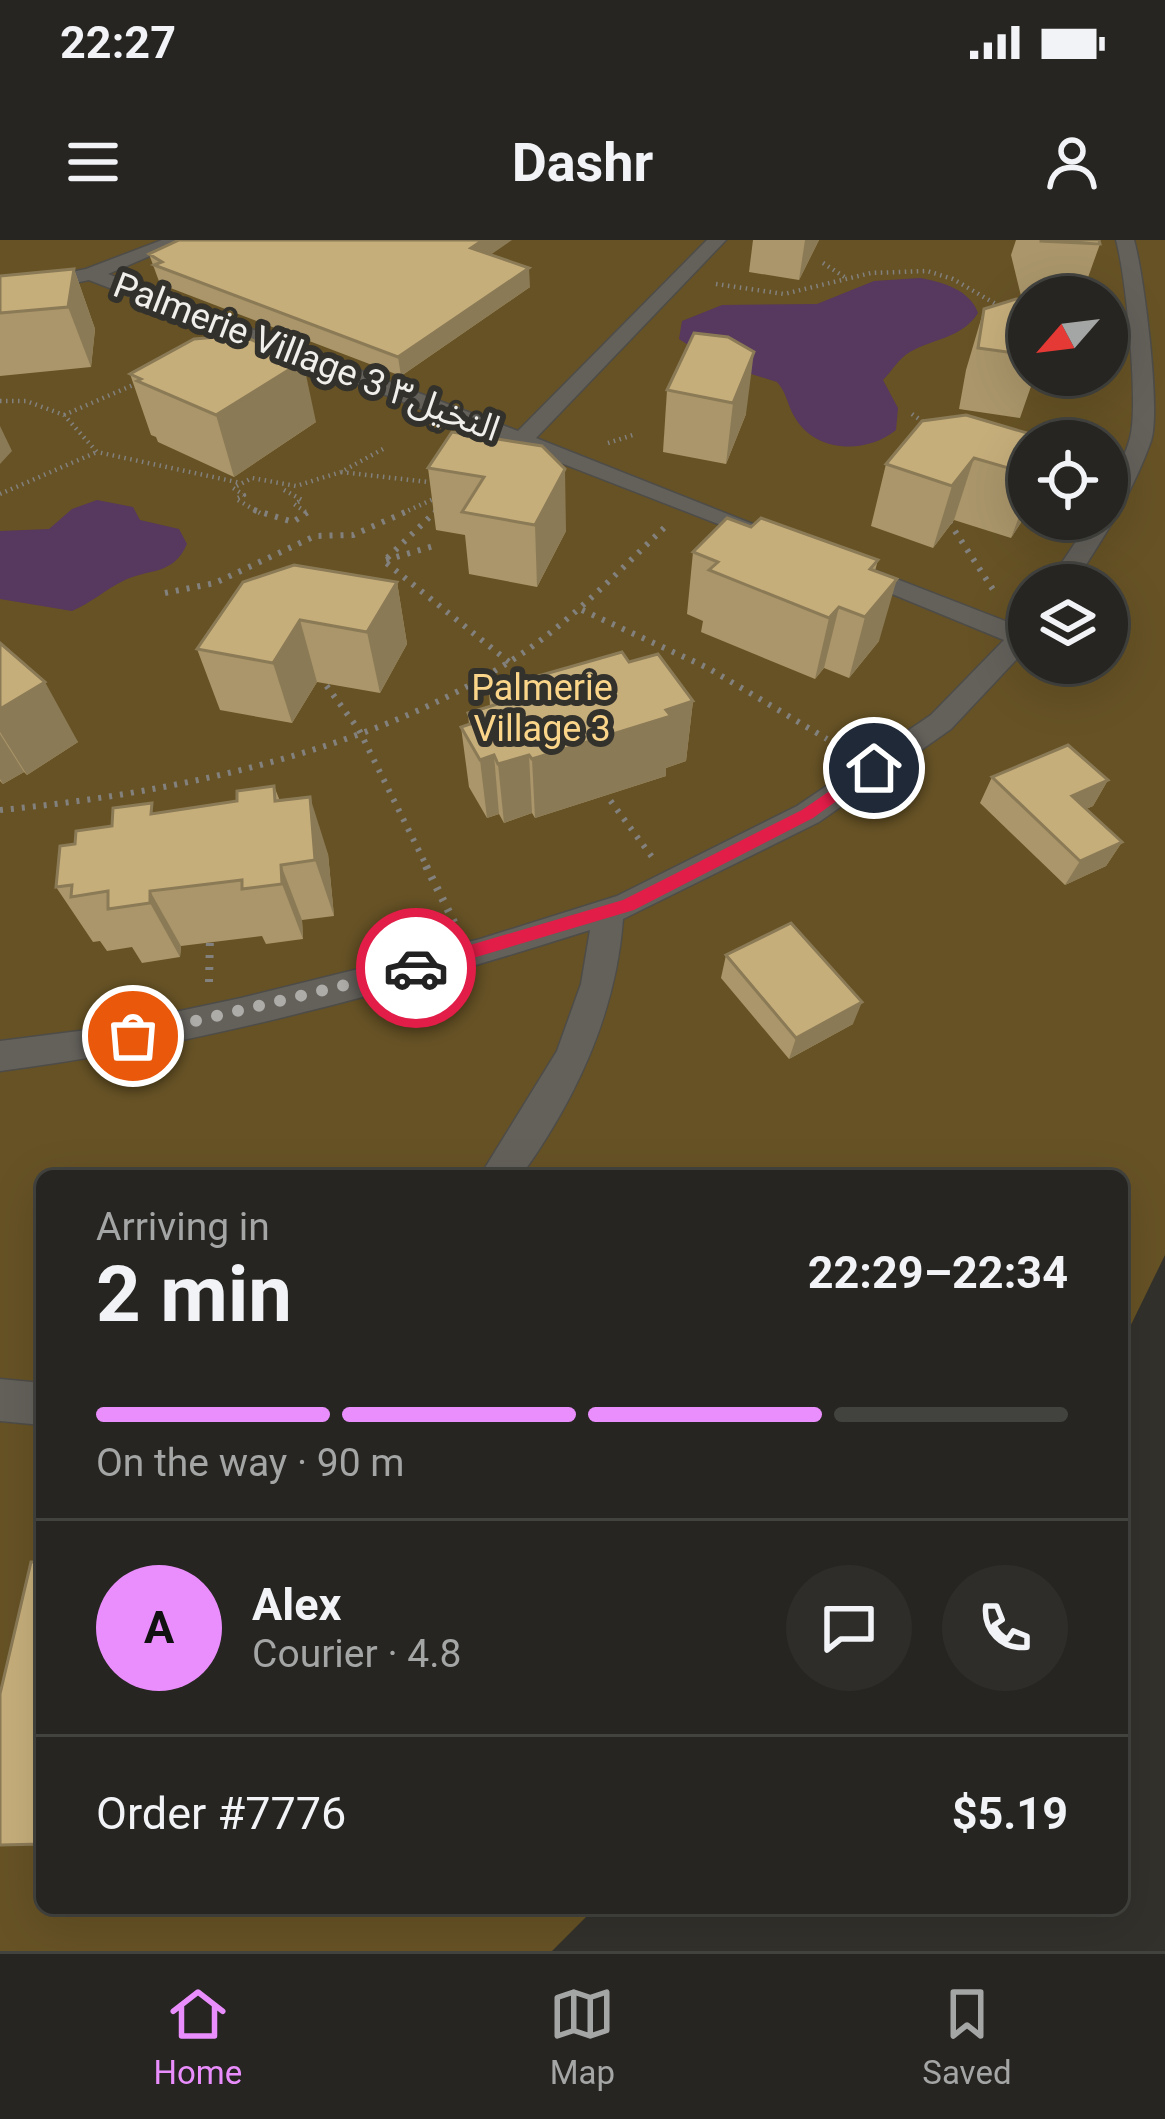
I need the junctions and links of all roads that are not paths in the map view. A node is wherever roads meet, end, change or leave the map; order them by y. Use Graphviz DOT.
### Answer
graph roads {
  1 [pos="178,240"];
  2 [pos="717,240"];
  3 [pos="1125,240"];
  4 [pos="91,274"];
  5 [pos="0,292"];
  6 [pos="523,438"];
  7 [pos="1128,466"];
  8 [pos="1008,627"];
  9 [pos="1008,651"];
  10 [pos="608,911"];
  11 [pos="0,1056"];
  12 [pos="504,1170"];
  13 [pos="0,1400"];
  14 [pos="36,1403"];
  1 -- 4 [label="street, Palmerie Village 3 النخيل٣"];
  2 -- 6 [label="street, Palmerie Village 3 النخيل٣"];
  3 -- 7 [label="street"];
  4 -- 5 [label="street, Palmerie Village 3 النخيل٣"];
  4 -- 6 [label="street, Palmerie Village 3 النخيل٣"];
  6 -- 8 [label="street, Palmerie Village 3 النخيل٣"];
  9 -- 10 [label="street"];
  10 -- 11 [label="street"];
  10 -- 12 [label="street"];
  13 -- 14 [label="street"];
}
